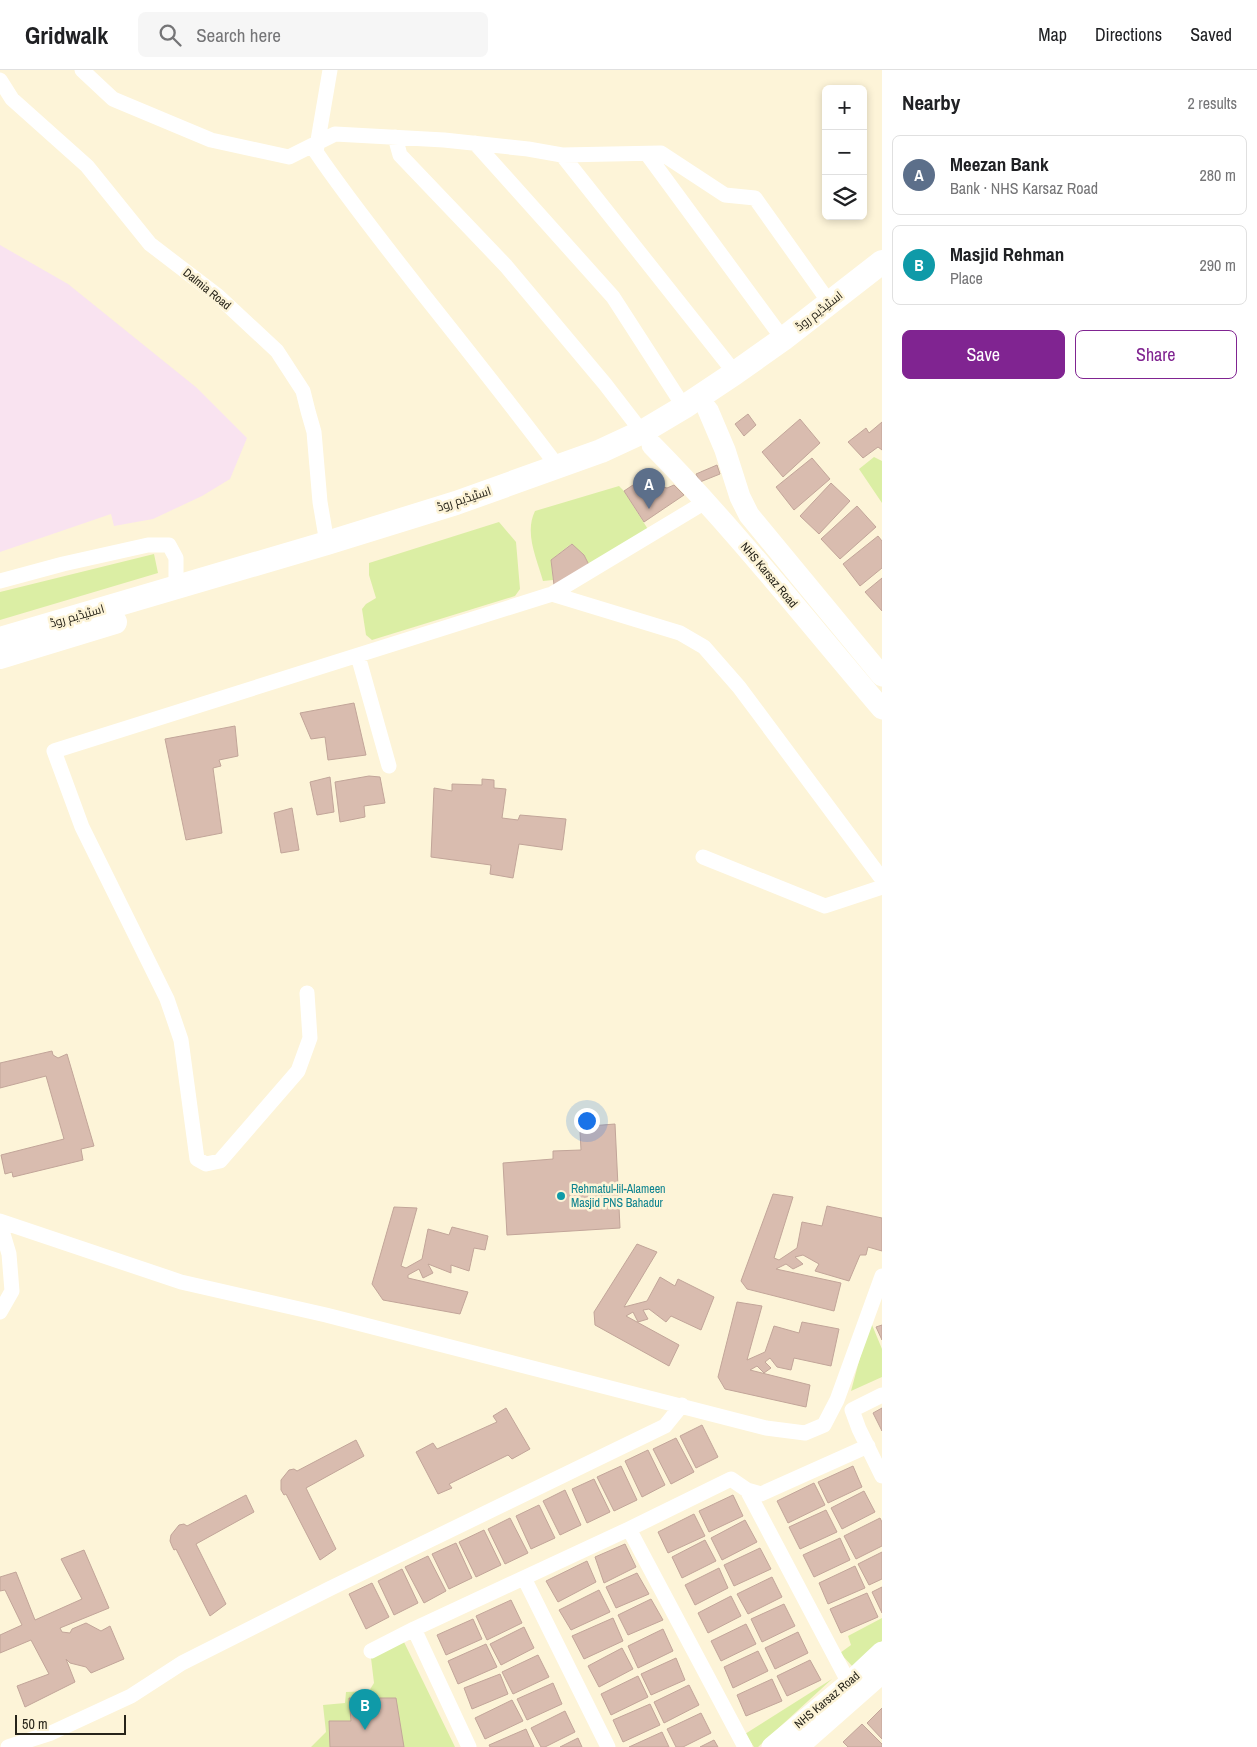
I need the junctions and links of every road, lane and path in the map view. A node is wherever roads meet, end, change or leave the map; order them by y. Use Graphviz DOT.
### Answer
graph roads {
  1 [pos="82,70"];
  2 [pos="330,70"];
  3 [pos="0,80"];
  4 [pos="395,137"];
  5 [pos="317,143"];
  6 [pos="475,143"];
  7 [pos="647,154"];
  8 [pos="562,155"];
  9 [pos="882,262"];
  10 [pos="882,280"];
  11 [pos="829,302"];
  12 [pos="783,339"];
  13 [pos="735,373"];
  14 [pos="684,407"];
  15 [pos="708,410"];
  16 [pos="647,439"];
  17 [pos="558,467"];
  18 [pos="705,502"];
  19 [pos="749,515"];
  20 [pos="732,531"];
  21 [pos="327,543"];
  22 [pos="0,581"];
  23 [pos="176,587"];
  24 [pos="552,594"];
  25 [pos="0,639"];
  26 [pos="358,656"];
  27 [pos="0,657"];
  28 [pos="882,675"];
  29 [pos="864,688"];
  30 [pos="882,709"];
  31 [pos="389,766"];
  32 [pos="703,857"];
  33 [pos="882,879"];
  34 [pos="882,887"];
  35 [pos="307,993"];
  36 [pos="0,1223"];
  37 [pos="882,1276"];
  38 [pos="0,1312"];
  39 [pos="882,1395"];
  40 [pos="682,1406"];
  41 [pos="868,1446"];
  42 [pos="882,1476"];
  43 [pos="747,1490"];
  44 [pos="629,1529"];
  45 [pos="524,1578"];
  46 [pos="414,1629"];
  47 [pos="371,1651"];
  48 [pos="882,1652"];
  49 [pos="882,1673"];
  50 [pos="849,1683"];
  51 [pos="813,1723"];
  52 [pos="8,1747"];
  53 [pos="468,1747"];
  54 [pos="608,1747"];
  55 [pos="745,1747"];
  56 [pos="772,1747"];
  57 [pos="798,1747"];
  1 -- 5 [label="street"];
  2 -- 5 [label="street"];
  3 -- 21 [label="street, Dalmia Road"];
  4 -- 5 [label="street"];
  4 -- 6 [label="street"];
  4 -- 16 [label="street"];
  5 -- 17 [label="street"];
  6 -- 8 [label="street"];
  6 -- 14 [label="street"];
  7 -- 8 [label="street"];
  7 -- 11 [label="street"];
  7 -- 12 [label="street"];
  8 -- 13 [label="street"];
  9 -- 11 [label="main road, اسٹیڈیم روڈ"];
  10 -- 15 [label="main road, اسٹیڈیم روڈ"];
  11 -- 12 [label="main road, اسٹیڈیم روڈ"];
  12 -- 13 [label="main road, اسٹیڈیم روڈ"];
  13 -- 14 [label="main road, اسٹیڈیم روڈ"];
  14 -- 16 [label="main road, اسٹیڈیم روڈ"];
  15 -- 16 [label="main road, اسٹیڈیم روڈ"];
  15 -- 19 [label="street"];
  16 -- 17 [label="main road, اسٹیڈیم روڈ"];
  16 -- 18 [label="street, NHS Karsaz Road"];
  16 -- 27 [label="main road, اسٹیڈیم روڈ"];
  17 -- 21 [label="main road, اسٹیڈیم روڈ"];
  18 -- 20 [label="street, NHS Karsaz Road"];
  18 -- 24 [label="street"];
  19 -- 20 [label="street"];
  19 -- 28 [label="street"];
  20 -- 29 [label="street, NHS Karsaz Road"];
  21 -- 23 [label="main road, اسٹیڈیم روڈ"];
  22 -- 23 [label="street"];
  23 -- 25 [label="main road, اسٹیڈیم روڈ"];
  24 -- 26 [label="street"];
  24 -- 33 [label="street"];
  26 -- 31 [label="street"];
  26 -- 35 [label="street"];
  28 -- 29 [label="street"];
  29 -- 30 [label="street, NHS Karsaz Road"];
  32 -- 34 [label="street"];
  36 -- 38 [label="street"];
  36 -- 40 [label="street"];
  37 -- 40 [label="street"];
  39 -- 41 [label="street"];
  40 -- 52 [label="street"];
  41 -- 42 [label="street"];
  41 -- 43 [label="street"];
  43 -- 44 [label="street"];
  43 -- 50 [label="street"];
  44 -- 45 [label="street"];
  44 -- 55 [label="street"];
  45 -- 46 [label="street"];
  45 -- 54 [label="street"];
  46 -- 47 [label="street"];
  46 -- 53 [label="street"];
  48 -- 50 [label="street, NHS Karsaz Road"];
  49 -- 51 [label="street, NHS Karsaz Road"];
  50 -- 51 [label="street, NHS Karsaz Road"];
  51 -- 56 [label="street, NHS Karsaz Road"];
  51 -- 57 [label="street, NHS Karsaz Road"];
}
